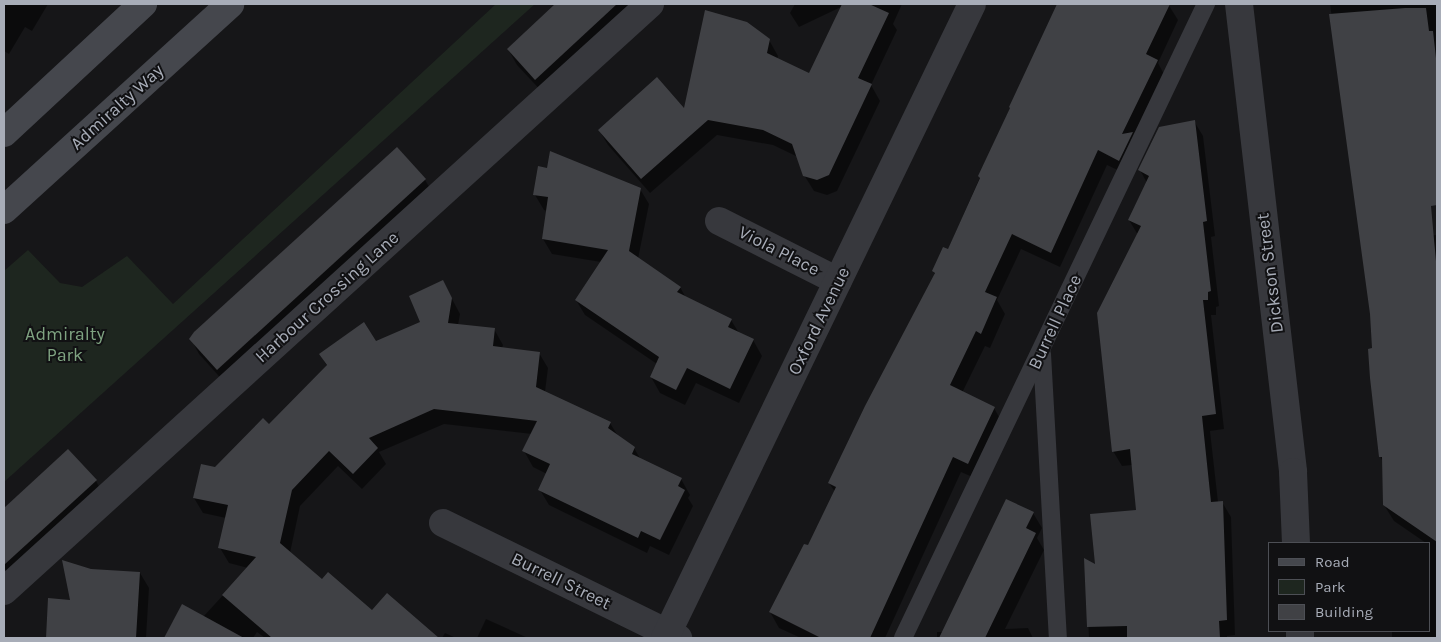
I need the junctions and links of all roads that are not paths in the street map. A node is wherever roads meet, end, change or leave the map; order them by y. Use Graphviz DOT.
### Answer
graph roads {
  1 [pos="143,4"];
  2 [pos="230,4"];
  3 [pos="650,4"];
  4 [pos="972,4"];
  5 [pos="1206,4"];
  6 [pos="1239,4"];
  7 [pos="4,133"];
  8 [pos="4,210"];
  9 [pos="719,221"];
  10 [pos="838,281"];
  11 [pos="1042,351"];
  12 [pos="443,524"];
  13 [pos="1296,542"];
  14 [pos="4,591"];
  15 [pos="670,636"];
  16 [pos="903,638"];
  17 [pos="1058,638"];
  1 -- 7 [label="street"];
  2 -- 8 [label="street, Admiralty Way"];
  3 -- 14 [label="street, Harbour Crossing Lane"];
  4 -- 10 [label="street, Oxford Avenue"];
  5 -- 11 [label="lane, Burrell Place"];
  6 -- 13 [label="street, Dickson Street"];
  9 -- 10 [label="street, Viola Place"];
  10 -- 15 [label="street, Oxford Avenue"];
  11 -- 16 [label="lane, Burrell Place"];
  11 -- 17 [label="lane"];
  12 -- 15 [label="street, Burrell Street"];
}
